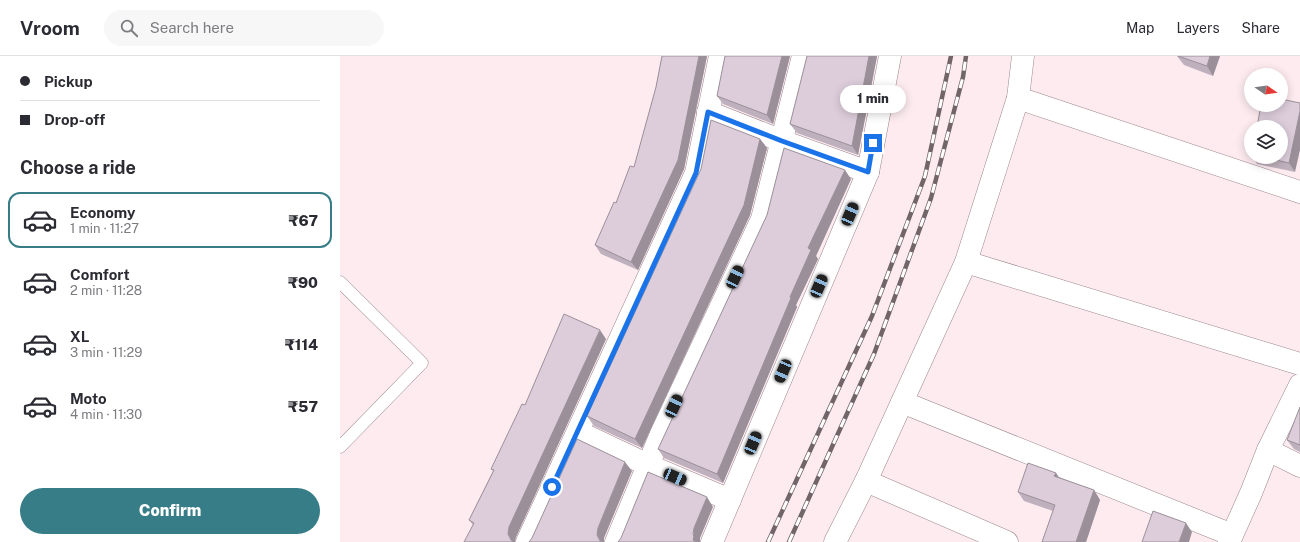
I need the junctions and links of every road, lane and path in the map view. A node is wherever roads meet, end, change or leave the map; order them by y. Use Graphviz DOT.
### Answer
graph roads {
  1 [pos="720,56"];
  2 [pos="803,56"];
  3 [pos="890,56"];
  4 [pos="1024,56"];
  5 [pos="1018,98"];
  6 [pos="708,112"];
  7 [pos="782,141"];
  8 [pos="868,172"];
  9 [pos="1300,192"];
  10 [pos="966,262"];
  11 [pos="340,282"];
  12 [pos="1300,364"];
  13 [pos="1300,385"];
  14 [pos="902,402"];
  15 [pos="578,432"];
  16 [pos="340,447"];
  17 [pos="1268,450"];
  18 [pos="648,466"];
  19 [pos="1300,466"];
  20 [pos="866,480"];
  21 [pos="730,500"];
  22 [pos="1230,538"];
  23 [pos="527,542"];
  24 [pos="616,542"];
  25 [pos="712,542"];
  26 [pos="835,542"];
  27 [pos="1007,542"];
  1 -- 6 [label="street"];
  2 -- 7 [label="street"];
  3 -- 8 [label="street"];
  4 -- 5 [label="street"];
  5 -- 9 [label="street"];
  5 -- 10 [label="street"];
  6 -- 7 [label="street"];
  6 -- 15 [label="street"];
  7 -- 8 [label="street"];
  7 -- 18 [label="street"];
  8 -- 21 [label="street"];
  10 -- 12 [label="street"];
  10 -- 14 [label="street"];
  11 -- 16 [label="lane"];
  13 -- 17 [label="street"];
  14 -- 20 [label="street"];
  14 -- 22 [label="street"];
  15 -- 18 [label="street"];
  15 -- 23 [label="street"];
  17 -- 19 [label="street"];
  17 -- 22 [label="street"];
  18 -- 21 [label="street"];
  18 -- 24 [label="street"];
  20 -- 26 [label="street"];
  20 -- 27 [label="street"];
  21 -- 25 [label="street"];
}
